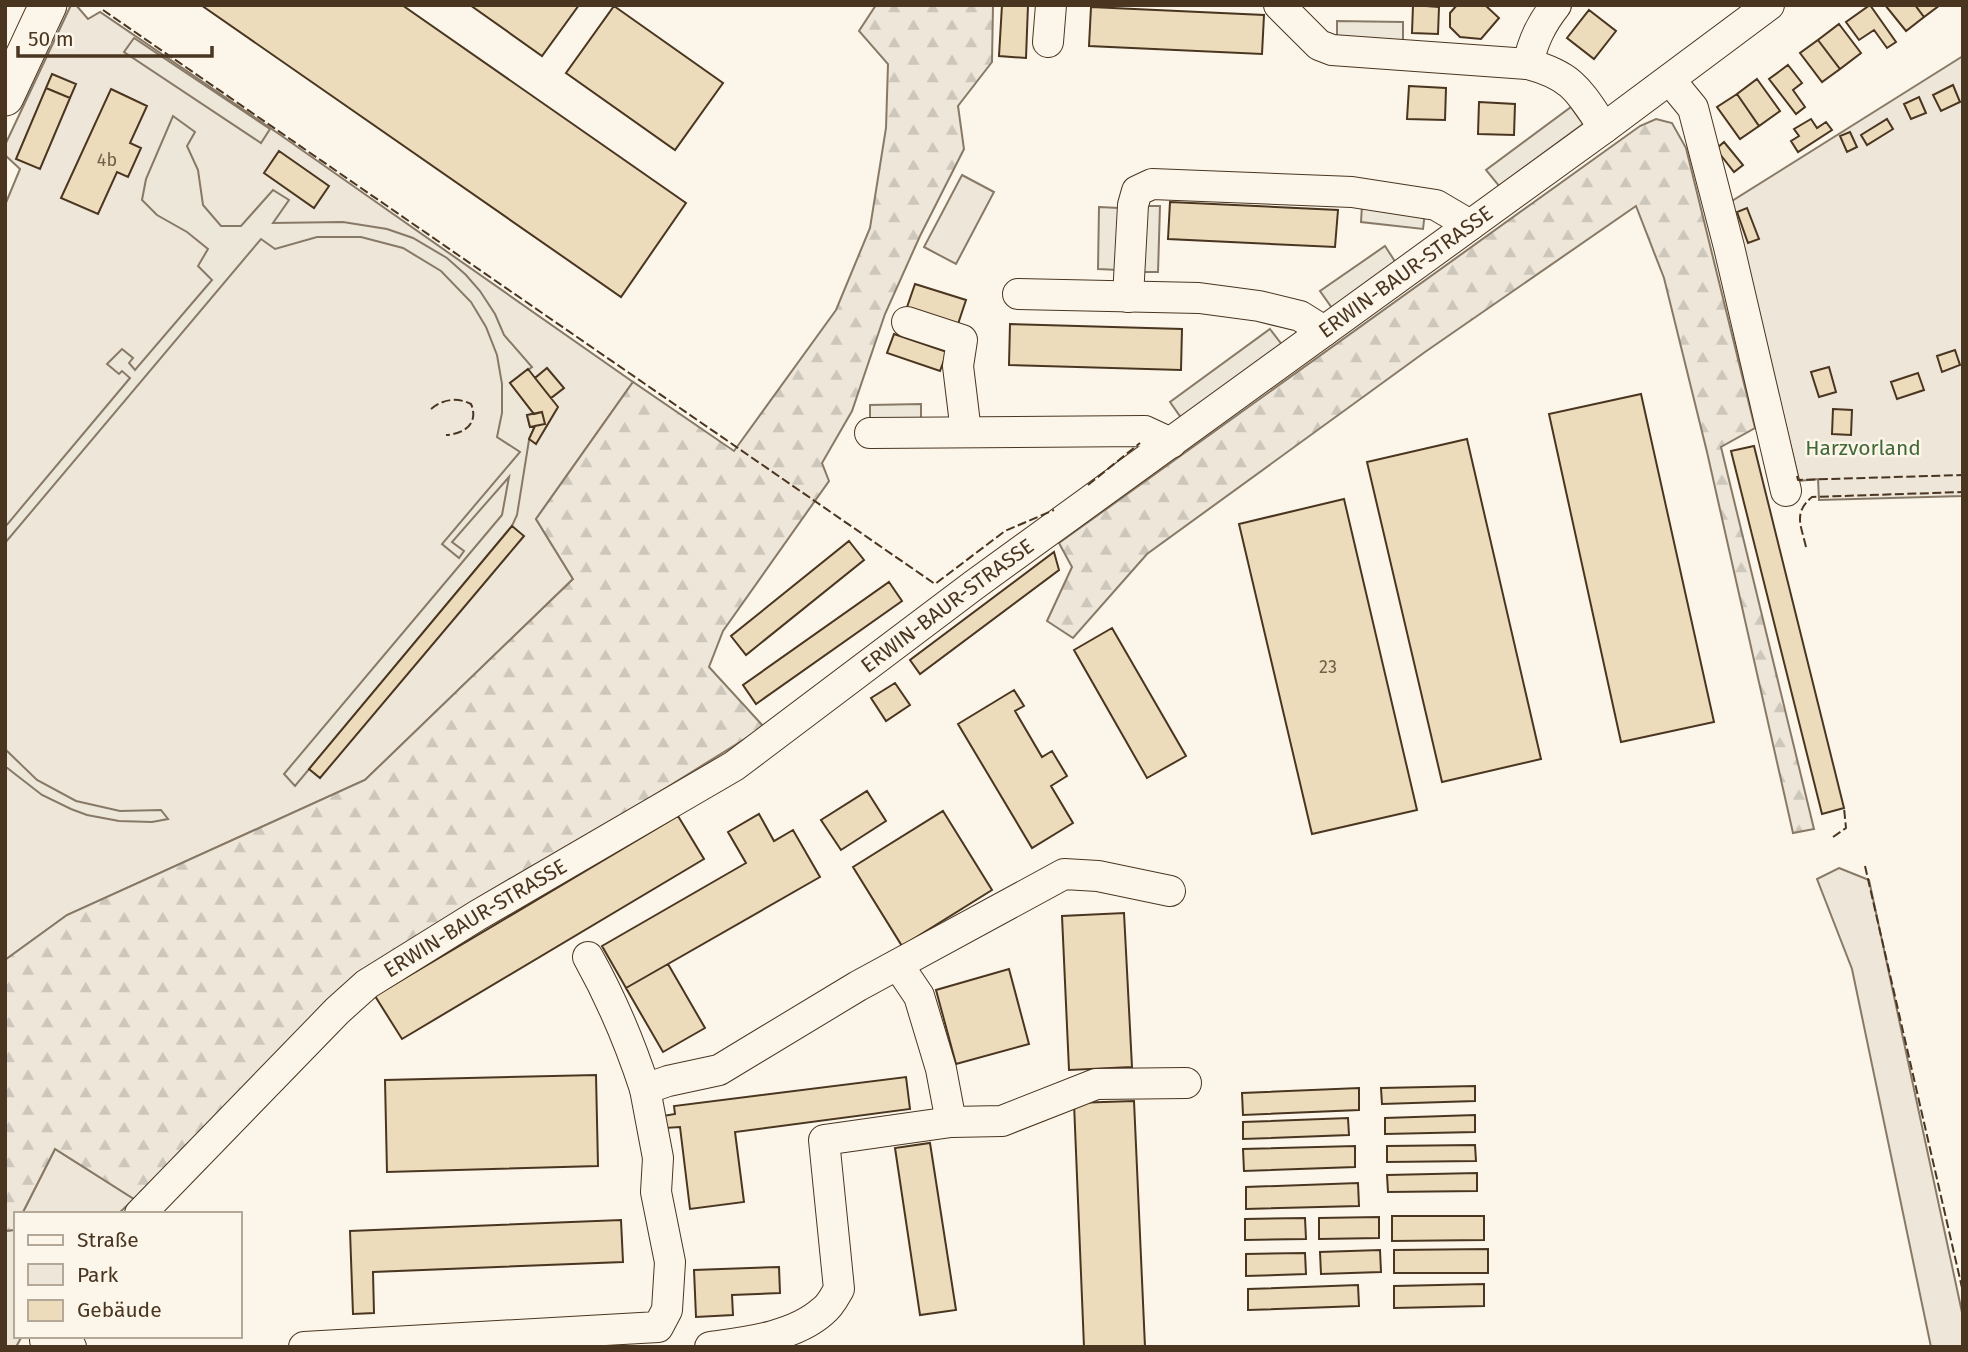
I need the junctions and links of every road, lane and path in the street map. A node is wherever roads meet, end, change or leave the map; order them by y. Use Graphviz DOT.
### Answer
graph roads {
  1 [pos="48,5"];
  2 [pos="1051,5"];
  3 [pos="1279,5"];
  4 [pos="1556,5"];
  5 [pos="1769,5"];
  6 [pos="1048,42"];
  7 [pos="1528,64"];
  8 [pos="1670,80"];
  9 [pos="5,97"];
  10 [pos="1604,128"];
  11 [pos="1470,225"];
  12 [pos="1018,294"];
  13 [pos="1128,297"];
  14 [pos="907,322"];
  15 [pos="1324,331"];
  16 [pos="966,432"];
  17 [pos="870,433"];
  18 [pos="1171,443"];
  19 [pos="1786,491"];
  20 [pos="1170,891"];
  21 [pos="589,957"];
  22 [pos="898,965"];
  23 [pos="1186,1083"];
  24 [pos="645,1089"];
  25 [pos="951,1122"];
  26 [pos="142,1212"];
  27 [pos="658,1337"];
  28 [pos="304,1347"];
  29 [pos="710,1347"];
  1 -- 9 [label="main road"];
  2 -- 6 [label="street"];
  3 -- 7 [label="street"];
  4 -- 7 [label="street"];
  5 -- 8 [label="street, ERWIN-BAUR-STRASSE"];
  7 -- 10 [label="street"];
  8 -- 10 [label="street, ERWIN-BAUR-STRASSE"];
  8 -- 19 [label="street"];
  10 -- 11 [label="street, ERWIN-BAUR-STRASSE"];
  11 -- 13 [label="street"];
  11 -- 15 [label="street, ERWIN-BAUR-STRASSE"];
  12 -- 13 [label="street"];
  13 -- 15 [label="street"];
  14 -- 16 [label="street"];
  15 -- 18 [label="street, ERWIN-BAUR-STRASSE"];
  16 -- 17 [label="street"];
  16 -- 18 [label="street"];
  18 -- 26 [label="street, ERWIN-BAUR-STRASSE"];
  20 -- 22 [label="street"];
  21 -- 24 [label="street"];
  22 -- 24 [label="street"];
  22 -- 25 [label="street"];
  23 -- 25 [label="street"];
  24 -- 27 [label="street"];
  25 -- 29 [label="street"];
  27 -- 28 [label="street"];
}
